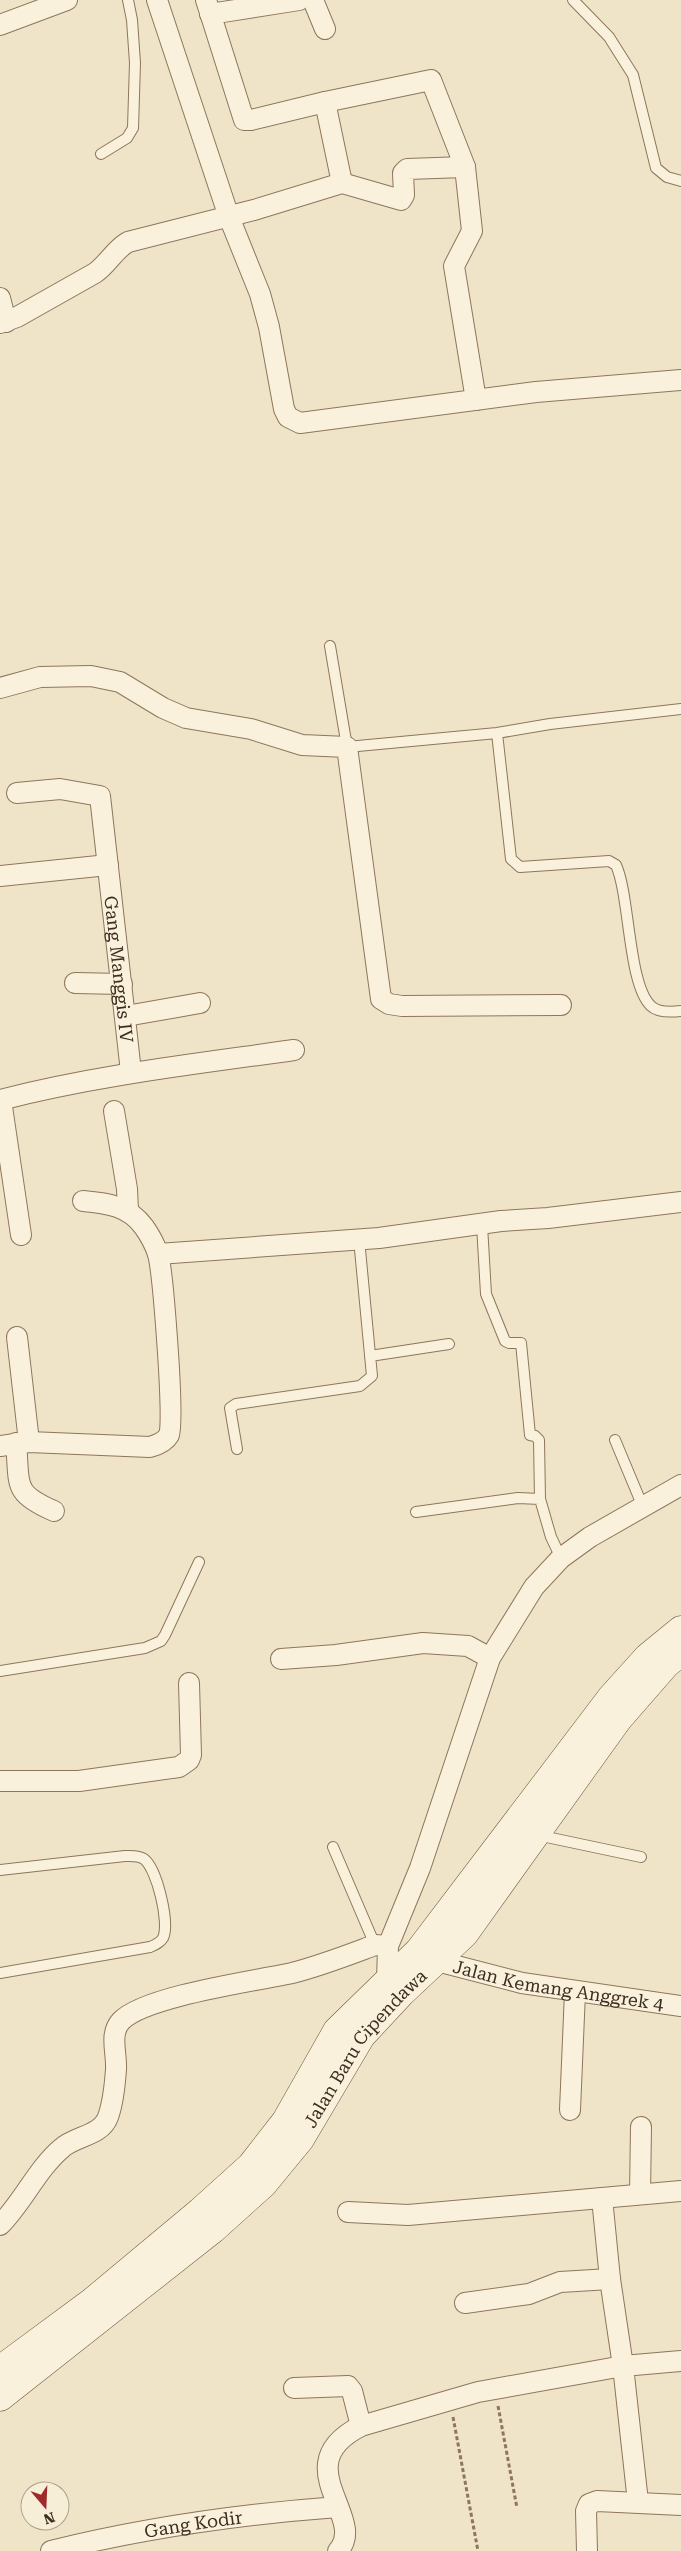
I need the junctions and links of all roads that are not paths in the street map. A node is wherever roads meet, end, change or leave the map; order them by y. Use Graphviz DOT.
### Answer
graph roads {
  1 [pos="67,0"];
  2 [pos="128,0"];
  3 [pos="157,0"];
  4 [pos="299,0"];
  5 [pos="313,0"];
  6 [pos="573,0"];
  7 [pos="208,7"];
  8 [pos="0,25"];
  9 [pos="325,29"];
  10 [pos="325,102"];
  11 [pos="101,154"];
  12 [pos="464,167"];
  13 [pos="681,182"];
  14 [pos="342,183"];
  15 [pos="229,216"];
  16 [pos="0,298"];
  17 [pos="3,323"];
  18 [pos="681,380"];
  19 [pos="476,400"];
  20 [pos="330,646"];
  21 [pos="0,688"];
  22 [pos="681,709"];
  23 [pos="497,733"];
  24 [pos="347,747"];
  25 [pos="17,793"];
  26 [pos="108,865"];
  27 [pos="0,876"];
  28 [pos="75,983"];
  29 [pos="122,984"];
  30 [pos="200,1003"];
  31 [pos="561,1005"];
  32 [pos="681,1011"];
  33 [pos="126,1016"];
  34 [pos="294,1050"];
  35 [pos="130,1072"];
  36 [pos="0,1100"];
  37 [pos="114,1111"];
  38 [pos="83,1202"];
  39 [pos="681,1202"];
  40 [pos="128,1211"];
  41 [pos="482,1225"];
  42 [pos="21,1235"];
  43 [pos="359,1239"];
  44 [pos="158,1254"];
  45 [pos="17,1337"];
  46 [pos="449,1344"];
  47 [pos="370,1356"];
  48 [pos="615,1440"];
  49 [pos="15,1444"];
  50 [pos="237,1449"];
  51 [pos="681,1485"];
  52 [pos="540,1499"];
  53 [pos="643,1508"];
  54 [pos="54,1512"];
  55 [pos="416,1512"];
  56 [pos="561,1558"];
  57 [pos="199,1562"];
  58 [pos="681,1630"];
  59 [pos="681,1652"];
  60 [pos="490,1658"];
  61 [pos="281,1659"];
  62 [pos="0,1671"];
  63 [pos="189,1683"];
  64 [pos="0,1781"];
  65 [pos="537,1835"];
  66 [pos="333,1847"];
  67 [pos="641,1857"];
  68 [pos="0,1870"];
  69 [pos="381,1946"];
  70 [pos="437,1961"];
  71 [pos="0,1974"];
  72 [pos="394,1988"];
  73 [pos="575,1992"];
  74 [pos="681,2006"];
  75 [pos="570,2110"];
  76 [pos="641,2127"];
  77 [pos="681,2192"];
  78 [pos="640,2194"];
  79 [pos="602,2198"];
  80 [pos="348,2212"];
  81 [pos="0,2225"];
  82 [pos="610,2279"];
  83 [pos="465,2303"];
  84 [pos="681,2361"];
  85 [pos="623,2366"];
  86 [pos="0,2370"];
  87 [pos="294,2388"];
  88 [pos="0,2397"];
  89 [pos="361,2426"];
  90 [pos="638,2502"];
  91 [pos="681,2505"];
  92 [pos="338,2507"];
  93 [pos="132,2543"];
  94 [pos="51,2551"];
  95 [pos="338,2551"];
  96 [pos="587,2551"];
  1 -- 8 [label="street"];
  2 -- 11 [label="lane"];
  3 -- 15 [label="street"];
  4 -- 7 [label="street"];
  5 -- 9 [label="street"];
  6 -- 13 [label="lane"];
  7 -- 10 [label="street"];
  10 -- 12 [label="street"];
  10 -- 14 [label="street"];
  12 -- 14 [label="street"];
  12 -- 19 [label="street"];
  14 -- 15 [label="street"];
  15 -- 17 [label="street"];
  15 -- 19 [label="street"];
  16 -- 17 [label="street"];
  18 -- 19 [label="street"];
  20 -- 24 [label="lane"];
  21 -- 24 [label="street"];
  22 -- 23 [label="lane"];
  23 -- 24 [label="lane"];
  23 -- 32 [label="lane"];
  24 -- 31 [label="street"];
  25 -- 26 [label="street, Gang Manggis IV"];
  26 -- 27 [label="street"];
  26 -- 29 [label="street, Gang Manggis IV"];
  28 -- 29 [label="street"];
  29 -- 33 [label="street, Gang Manggis IV"];
  30 -- 33 [label="street"];
  33 -- 35 [label="street, Gang Manggis IV"];
  34 -- 35 [label="street"];
  35 -- 36 [label="street"];
  36 -- 42 [label="street"];
  37 -- 40 [label="street"];
  38 -- 40 [label="street"];
  39 -- 41 [label="street"];
  40 -- 44 [label="street"];
  41 -- 43 [label="street"];
  41 -- 52 [label="lane"];
  43 -- 44 [label="street"];
  43 -- 47 [label="lane"];
  44 -- 49 [label="street"];
  45 -- 49 [label="street"];
  46 -- 47 [label="lane"];
  47 -- 50 [label="lane"];
  48 -- 53 [label="lane"];
  49 -- 54 [label="street"];
  51 -- 53 [label="street"];
  52 -- 55 [label="lane"];
  52 -- 56 [label="lane"];
  53 -- 56 [label="street"];
  56 -- 60 [label="street"];
  57 -- 62 [label="lane"];
  58 -- 72 [label="main road, Jalan Baru Cipendawa"];
  59 -- 65 [label="main road, Jalan Baru Cipendawa"];
  60 -- 61 [label="street"];
  60 -- 69 [label="street"];
  63 -- 64 [label="street"];
  65 -- 67 [label="lane"];
  65 -- 70 [label="main road, Jalan Baru Cipendawa"];
  66 -- 69 [label="lane"];
  68 -- 71 [label="lane"];
  69 -- 72 [label="street"];
  69 -- 81 [label="street"];
  70 -- 72 [label="main road, Jalan Baru Cipendawa"];
  70 -- 73 [label="street, Jalan Kemang Anggrek 4"];
  72 -- 86 [label="main road, Jalan Baru Cipendawa"];
  72 -- 88 [label="main road, Jalan Baru Cipendawa"];
  73 -- 74 [label="street, Jalan Kemang Anggrek 4"];
  73 -- 75 [label="street"];
  76 -- 78 [label="street"];
  77 -- 78 [label="street"];
  78 -- 79 [label="street"];
  79 -- 80 [label="street"];
  79 -- 82 [label="street"];
  82 -- 83 [label="street"];
  82 -- 85 [label="street"];
  84 -- 85 [label="street"];
  85 -- 89 [label="street"];
  85 -- 90 [label="street"];
  87 -- 89 [label="street"];
  89 -- 92 [label="street"];
  90 -- 91 [label="street"];
  90 -- 96 [label="street"];
  92 -- 93 [label="street, Gang Kodir"];
  92 -- 95 [label="street"];
  93 -- 94 [label="street, Gang Kodir"];
}
